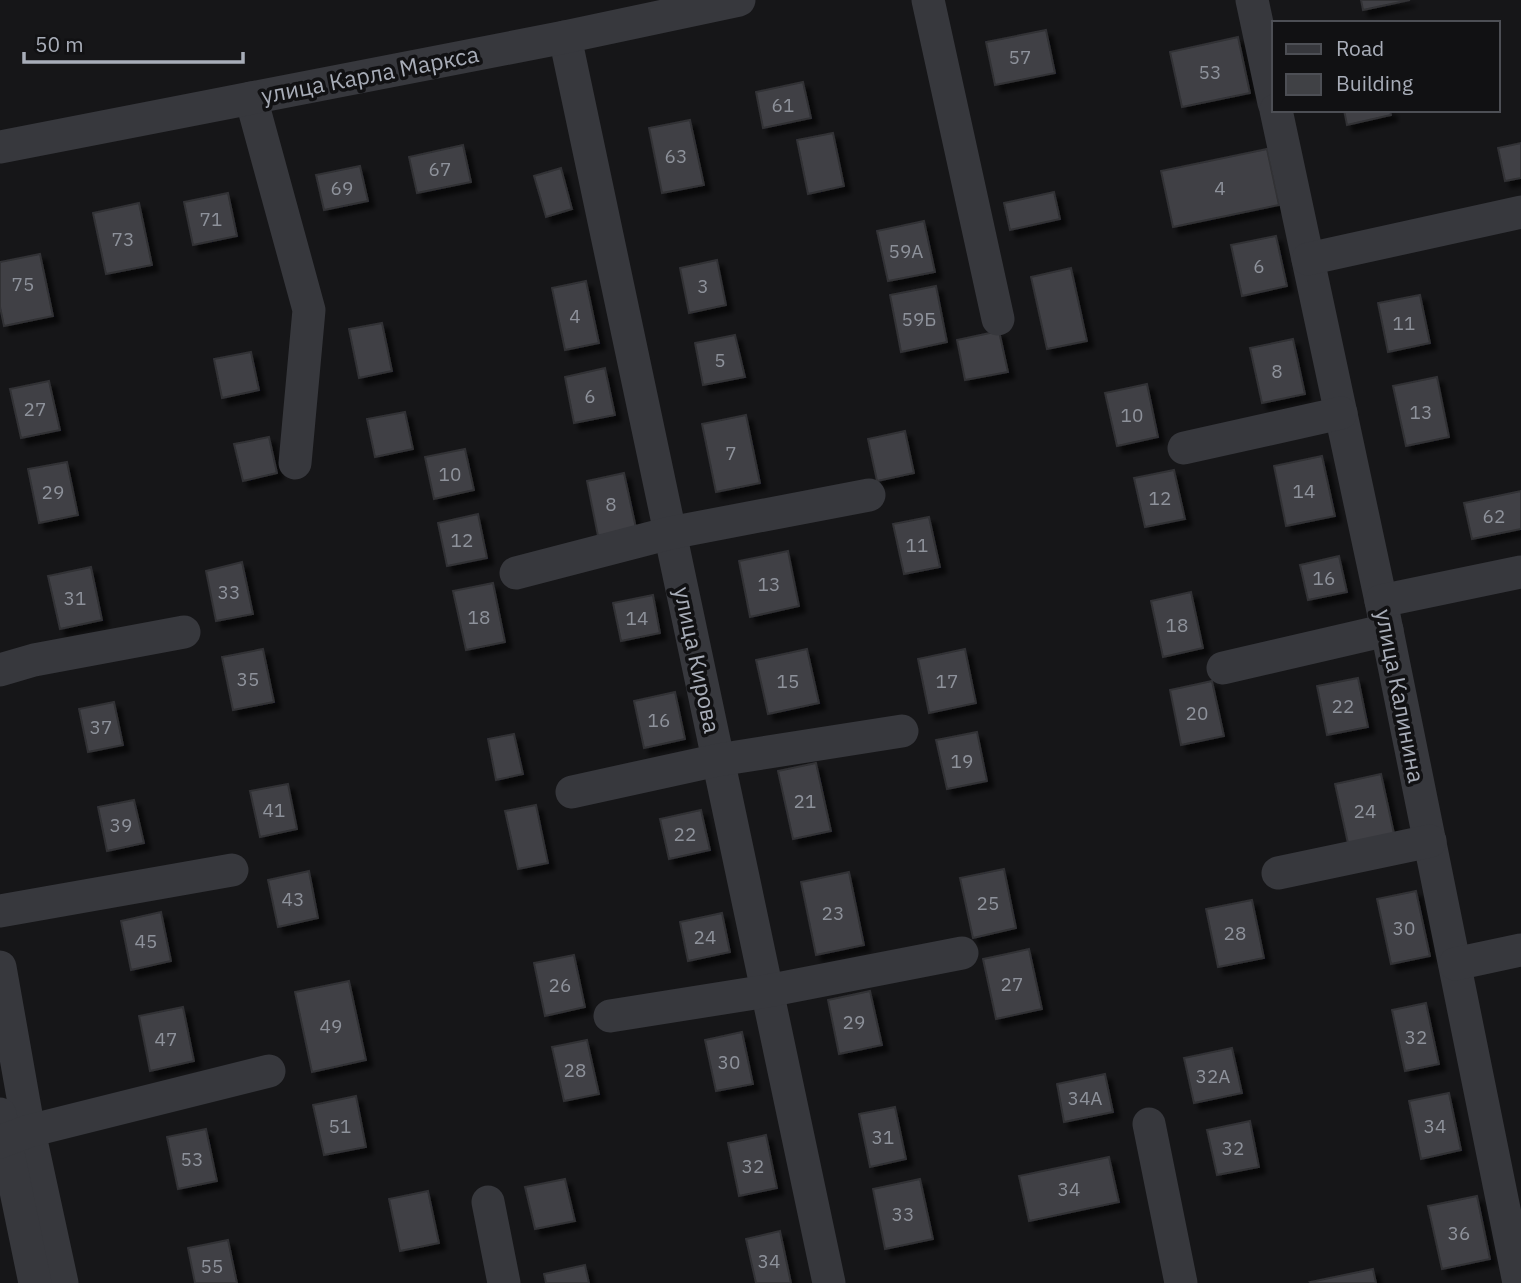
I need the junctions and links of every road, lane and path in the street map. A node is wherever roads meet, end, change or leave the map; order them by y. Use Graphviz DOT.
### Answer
graph roads {
  1 [pos="738,0"];
  2 [pos="928,0"];
  3 [pos="1252,0"];
  4 [pos="565,37"];
  5 [pos="1272,94"];
  6 [pos="251,98"];
  7 [pos="1276,112"];
  8 [pos="0,147"];
  9 [pos="1521,212"];
  10 [pos="1308,259"];
  11 [pos="998,319"];
  12 [pos="1341,413"];
  13 [pos="1184,448"];
  14 [pos="295,463"];
  15 [pos="869,495"];
  16 [pos="670,533"];
  17 [pos="1521,572"];
  18 [pos="516,573"];
  19 [pos="1384,615"];
  20 [pos="184,632"];
  21 [pos="1223,668"];
  22 [pos="0,670"];
  23 [pos="902,731"];
  24 [pos="718,760"];
  25 [pos="572,792"];
  26 [pos="1430,841"];
  27 [pos="232,870"];
  28 [pos="1278,873"];
  29 [pos="0,911"];
  30 [pos="1521,950"];
  31 [pos="962,953"];
  32 [pos="1455,964"];
  33 [pos="0,967"];
  34 [pos="767,991"];
  35 [pos="610,1016"];
  36 [pos="269,1072"];
  37 [pos="1149,1124"];
  38 [pos="9,1131"];
  39 [pos="488,1202"];
  40 [pos="1516,1235"];
  41 [pos="35,1283"];
  42 [pos="62,1283"];
  43 [pos="504,1283"];
  44 [pos="829,1283"];
  45 [pos="1181,1283"];
  46 [pos="1519,1283"];
  1 -- 4 [label="street, улица Карла Маркса"];
  2 -- 11 [label="street"];
  3 -- 5 [label="street"];
  4 -- 6 [label="street, улица Карла Маркса"];
  4 -- 16 [label="street, улица Кирова"];
  6 -- 8 [label="street, улица Карла Маркса"];
  6 -- 14 [label="street"];
  7 -- 10 [label="street, улица Калинина"];
  9 -- 10 [label="street"];
  10 -- 12 [label="street, улица Калинина"];
  12 -- 13 [label="street"];
  12 -- 19 [label="street, улица Калинина"];
  15 -- 16 [label="street"];
  16 -- 18 [label="street"];
  16 -- 24 [label="street, улица Кирова"];
  17 -- 19 [label="street"];
  19 -- 21 [label="street"];
  19 -- 26 [label="street, улица Калинина"];
  20 -- 22 [label="street"];
  23 -- 24 [label="street"];
  24 -- 25 [label="street"];
  24 -- 34 [label="street, улица Кирова"];
  26 -- 28 [label="street"];
  26 -- 32 [label="street, улица Калинина"];
  27 -- 29 [label="street"];
  30 -- 32 [label="street"];
  31 -- 34 [label="street"];
  32 -- 40 [label="street, улица Калинина"];
  33 -- 38 [label="street"];
  34 -- 35 [label="street"];
  34 -- 44 [label="street, улица Кирова"];
  36 -- 38 [label="street"];
  37 -- 45 [label="street"];
  38 -- 41 [label="street"];
  38 -- 42 [label="street"];
  39 -- 43 [label="street"];
  40 -- 46 [label="street, улица Калинина"];
}
